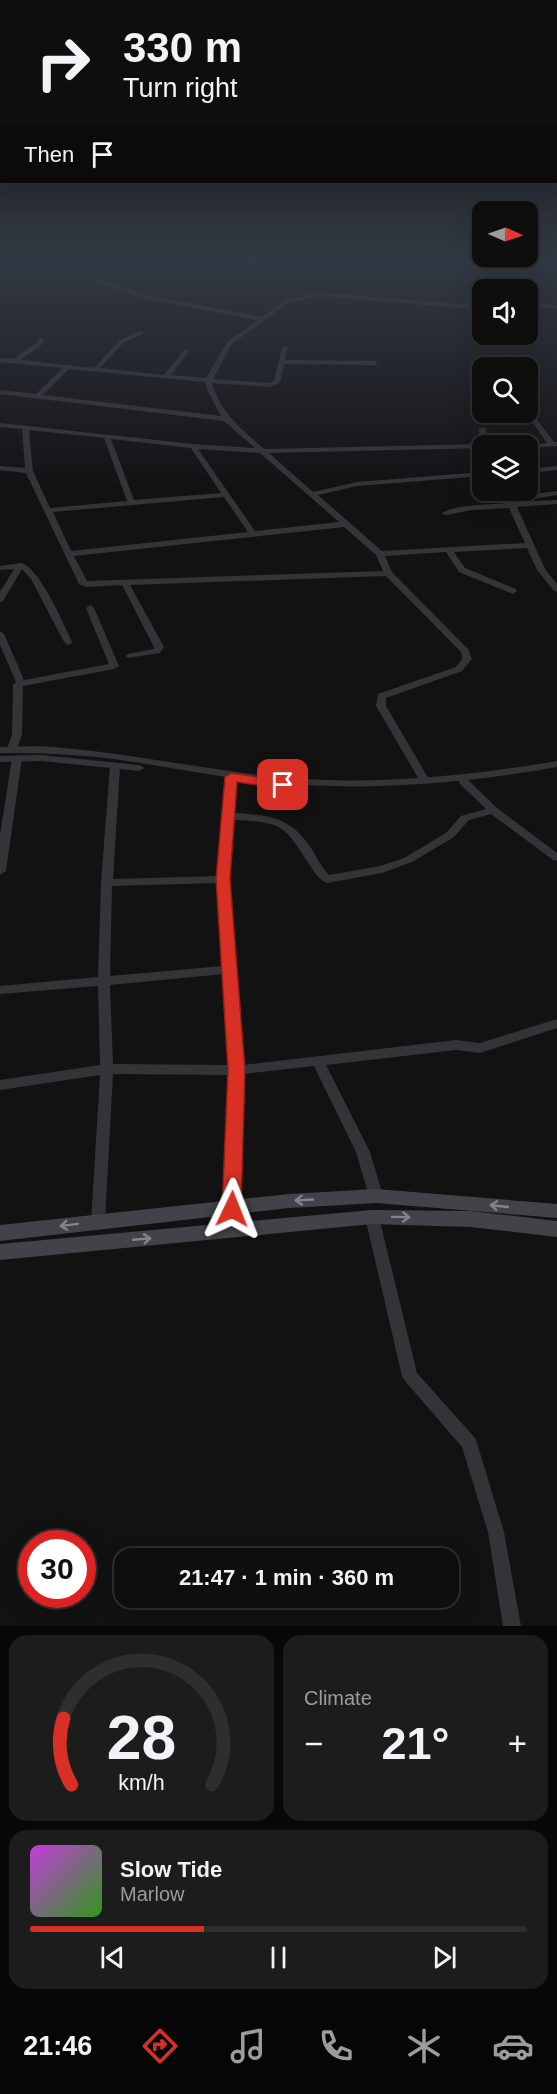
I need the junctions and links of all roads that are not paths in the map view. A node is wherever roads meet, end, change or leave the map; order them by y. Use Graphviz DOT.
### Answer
graph roads {
  1 [pos="134,336"];
  2 [pos="239,336"];
  3 [pos="41,339"];
  4 [pos="285,348"];
  5 [pos="186,351"];
  6 [pos="0,360"];
  7 [pos="14,362"];
  8 [pos="282,362"];
  9 [pos="375,363"];
  10 [pos="67,368"];
  11 [pos="94,371"];
  12 [pos="166,378"];
  13 [pos="208,381"];
  14 [pos="0,392"];
  15 [pos="37,397"];
  16 [pos="226,419"];
  17 [pos="537,423"];
  18 [pos="0,425"];
  19 [pos="25,428"];
  20 [pos="482,429"];
  21 [pos="484,435"];
  22 [pos="107,437"];
  23 [pos="555,444"];
  24 [pos="538,445"];
  25 [pos="193,446"];
  26 [pos="472,446"];
  27 [pos="264,451"];
  28 [pos="0,468"];
  29 [pos="557,468"];
  30 [pos="538,470"];
  31 [pos="29,471"];
  32 [pos="472,475"];
  33 [pos="557,493"];
  34 [pos="313,494"];
  35 [pos="224,495"];
  36 [pos="131,502"];
  37 [pos="557,502"];
  38 [pos="511,503"];
  39 [pos="50,510"];
  40 [pos="446,513"];
  41 [pos="346,524"];
  42 [pos="252,533"];
  43 [pos="530,545"];
  44 [pos="448,549"];
  45 [pos="70,554"];
  46 [pos="380,554"];
  47 [pos="21,565"];
  48 [pos="0,568"];
  49 [pos="388,573"];
  50 [pos="125,583"];
  51 [pos="557,588"];
  52 [pos="513,591"];
  53 [pos="0,599"];
  54 [pos="90,608"];
  55 [pos="0,634"];
  56 [pos="68,642"];
  57 [pos="131,656"];
  58 [pos="21,682"];
  59 [pos="10,752"];
  60 [pos="0,759"];
  61 [pos="557,765"];
  62 [pos="115,766"];
  63 [pos="557,771"];
  64 [pos="231,777"];
  65 [pos="424,781"];
  66 [pos="464,782"];
  67 [pos="493,810"];
  68 [pos="226,816"];
  69 [pos="3,819"];
  70 [pos="557,858"];
  71 [pos="0,871"];
  72 [pos="223,879"];
  73 [pos="107,883"];
  74 [pos="228,970"];
  75 [pos="104,983"];
  76 [pos="0,990"];
  77 [pos="557,1023"];
  78 [pos="318,1062"];
  79 [pos="107,1069"];
  80 [pos="237,1070"];
  81 [pos="0,1085"];
  82 [pos="376,1196"];
  83 [pos="232,1209"];
  84 [pos="557,1211"];
  85 [pos="372,1216"];
  86 [pos="98,1222"];
  87 [pos="557,1229"];
  88 [pos="0,1233"];
  89 [pos="0,1252"];
  90 [pos="512,1626"];
  1 -- 11 [label="street"];
  2 -- 13 [label="street"];
  3 -- 7 [label="street"];
  4 -- 8 [label="street"];
  5 -- 12 [label="street"];
  6 -- 7 [label="street"];
  7 -- 10 [label="street"];
  8 -- 9 [label="street"];
  8 -- 13 [label="street"];
  10 -- 11 [label="street"];
  10 -- 15 [label="street"];
  11 -- 12 [label="street"];
  12 -- 13 [label="street"];
  13 -- 16 [label="street"];
  14 -- 15 [label="street"];
  15 -- 16 [label="street"];
  16 -- 27 [label="street"];
  17 -- 23 [label="street"];
  18 -- 19 [label="street"];
  19 -- 22 [label="street"];
  19 -- 31 [label="street"];
  20 -- 21 [label="street"];
  22 -- 25 [label="street"];
  22 -- 36 [label="street"];
  23 -- 24 [label="street"];
  25 -- 27 [label="street"];
  25 -- 35 [label="street"];
  26 -- 27 [label="street"];
  27 -- 34 [label="street"];
  28 -- 31 [label="street"];
  29 -- 30 [label="street"];
  31 -- 39 [label="street"];
  32 -- 34 [label="street"];
  33 -- 38 [label="street"];
  34 -- 41 [label="street"];
  35 -- 36 [label="street"];
  35 -- 42 [label="street"];
  36 -- 39 [label="street"];
  37 -- 38 [label="street"];
  38 -- 40 [label="street"];
  38 -- 43 [label="street"];
  39 -- 45 [label="street"];
  41 -- 42 [label="street"];
  41 -- 46 [label="street"];
  42 -- 45 [label="street"];
  43 -- 44 [label="street"];
  43 -- 51 [label="street"];
  44 -- 46 [label="street"];
  44 -- 52 [label="street"];
  45 -- 50 [label="street"];
  46 -- 49 [label="street"];
  47 -- 48 [label="street"];
  47 -- 53 [label="street"];
  47 -- 56 [label="street"];
  49 -- 50 [label="street"];
  49 -- 65 [label="street"];
  50 -- 57 [label="street"];
  54 -- 58 [label="street"];
  55 -- 58 [label="street"];
  58 -- 59 [label="street"];
  59 -- 60 [label="street"];
  59 -- 62 [label="street"];
  59 -- 65 [label="street"];
  59 -- 69 [label="street"];
  61 -- 65 [label="street"];
  62 -- 64 [label="street"];
  62 -- 73 [label="street"];
  63 -- 66 [label="street"];
  64 -- 66 [label="street"];
  64 -- 68 [label="street"];
  66 -- 67 [label="street"];
  67 -- 68 [label="street"];
  67 -- 70 [label="street"];
  68 -- 72 [label="street"];
  69 -- 71 [label="street"];
  72 -- 73 [label="street"];
  72 -- 74 [label="street"];
  73 -- 75 [label="street"];
  74 -- 75 [label="street"];
  74 -- 80 [label="street"];
  75 -- 76 [label="street"];
  75 -- 79 [label="street"];
  77 -- 78 [label="street"];
  78 -- 80 [label="street"];
  78 -- 82 [label="street"];
  79 -- 80 [label="street"];
  79 -- 81 [label="street"];
  79 -- 86 [label="street"];
  80 -- 83 [label="street"];
  82 -- 83 [label="main road, one-way"];
  84 -- 82 [label="main road, one-way"];
  83 -- 86 [label="main road"];
  85 -- 87 [label="main road, one-way"];
  89 -- 85 [label="main road, one-way"];
  85 -- 90 [label="street"];
  86 -- 88 [label="main road, one-way"];
}
